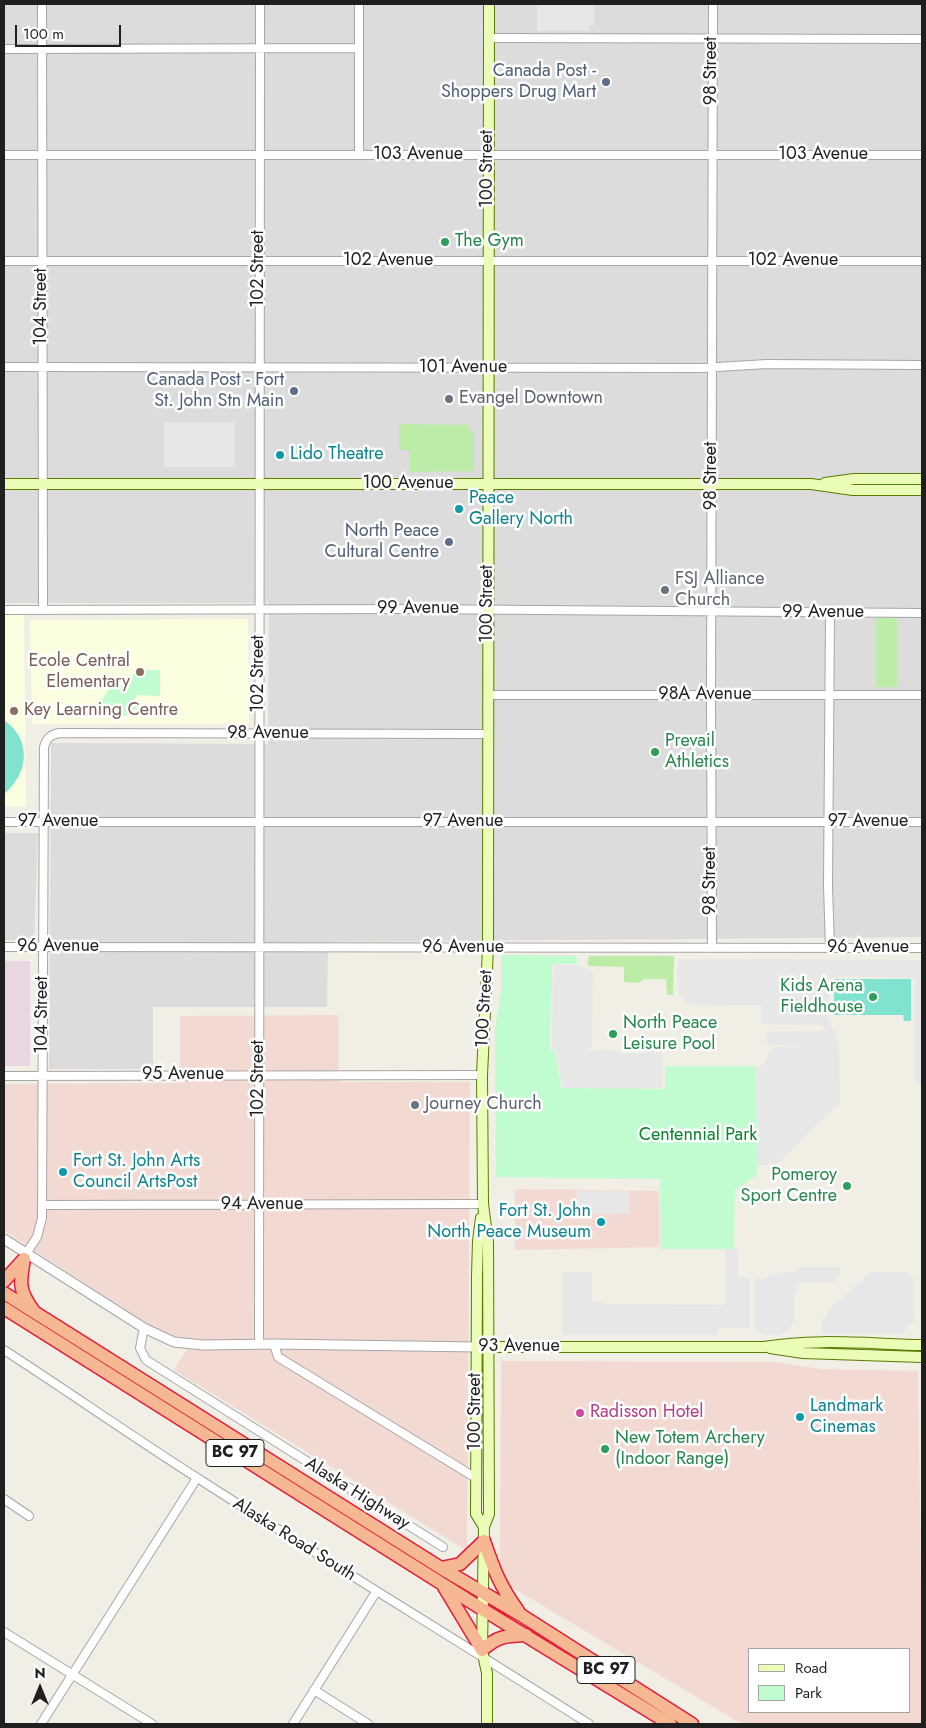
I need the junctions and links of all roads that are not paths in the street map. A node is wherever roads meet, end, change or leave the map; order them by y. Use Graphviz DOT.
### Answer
graph roads {
  1 [pos="42,4"];
  2 [pos="260,4"];
  3 [pos="360,4"];
  4 [pos="489,4"];
  5 [pos="712,4"];
  6 [pos="489,38"];
  7 [pos="712,39"];
  8 [pos="922,39"];
  9 [pos="359,48"];
  10 [pos="4,49"];
  11 [pos="42,49"];
  12 [pos="260,49"];
  13 [pos="4,155"];
  14 [pos="42,155"];
  15 [pos="259,155"];
  16 [pos="359,155"];
  17 [pos="489,155"];
  18 [pos="712,155"];
  19 [pos="922,155"];
  20 [pos="4,261"];
  21 [pos="42,261"];
  22 [pos="259,261"];
  23 [pos="488,261"];
  24 [pos="922,261"];
  25 [pos="712,262"];
  26 [pos="922,365"];
  27 [pos="42,367"];
  28 [pos="712,367"];
  29 [pos="4,368"];
  30 [pos="259,368"];
  31 [pos="488,368"];
  32 [pos="922,479"];
  33 [pos="4,484"];
  34 [pos="42,484"];
  35 [pos="259,484"];
  36 [pos="488,484"];
  37 [pos="712,484"];
  38 [pos="811,484"];
  39 [pos="922,490"];
  40 [pos="259,609"];
  41 [pos="4,610"];
  42 [pos="43,610"];
  43 [pos="488,610"];
  44 [pos="712,611"];
  45 [pos="922,613"];
  46 [pos="830,614"];
  47 [pos="488,695"];
  48 [pos="829,695"];
  49 [pos="922,695"];
  50 [pos="711,696"];
  51 [pos="258,734"];
  52 [pos="488,734"];
  53 [pos="49,737"];
  54 [pos="259,821"];
  55 [pos="4,822"];
  56 [pos="44,822"];
  57 [pos="488,822"];
  58 [pos="711,822"];
  59 [pos="828,822"];
  60 [pos="922,822"];
  61 [pos="4,947"];
  62 [pos="43,947"];
  63 [pos="712,947"];
  64 [pos="258,948"];
  65 [pos="488,948"];
  66 [pos="830,948"];
  67 [pos="922,948"];
  68 [pos="259,1075"];
  69 [pos="482,1075"];
  70 [pos="4,1076"];
  71 [pos="42,1076"];
  72 [pos="483,1204"];
  73 [pos="42,1205"];
  74 [pos="259,1205"];
  75 [pos="4,1239"];
  76 [pos="25,1256"];
  77 [pos="4,1272"];
  78 [pos="4,1281"];
  79 [pos="4,1293"];
  80 [pos="18,1302"];
  81 [pos="4,1303"];
  82 [pos="4,1308"];
  83 [pos="4,1317"];
  84 [pos="33,1319"];
  85 [pos="144,1328"];
  86 [pos="259,1344"];
  87 [pos="274,1344"];
  88 [pos="922,1345"];
  89 [pos="476,1347"];
  90 [pos="488,1347"];
  91 [pos="764,1347"];
  92 [pos="4,1350"];
  93 [pos="922,1357"];
  94 [pos="476,1415"];
  95 [pos="488,1456"];
  96 [pos="196,1478"];
  97 [pos="476,1478"];
  98 [pos="4,1499"];
  99 [pos="29,1516"];
  100 [pos="484,1527"];
  101 [pos="484,1541"];
  102 [pos="443,1547"];
  103 [pos="441,1568"];
  104 [pos="441,1582"];
  105 [pos="376,1592"];
  106 [pos="483,1592"];
  107 [pos="482,1609"];
  108 [pos="521,1615"];
  109 [pos="4,1632"];
  110 [pos="526,1635"];
  111 [pos="483,1654"];
  112 [pos="72,1675"];
  113 [pos="314,1690"];
  114 [pos="41,1724"];
  115 [pos="152,1724"];
  116 [pos="293,1724"];
  117 [pos="368,1724"];
  118 [pos="487,1724"];
  119 [pos="589,1724"];
  120 [pos="670,1724"];
  121 [pos="692,1724"];
  1 -- 11 [label="street, 104 Street"];
  2 -- 12 [label="street, 102 Street"];
  3 -- 9 [label="street"];
  4 -- 6 [label="main road, 100 Street"];
  5 -- 7 [label="street, 98 Street"];
  6 -- 7 [label="street"];
  6 -- 17 [label="main road, 100 Street"];
  7 -- 8 [label="street"];
  7 -- 18 [label="street, 98 Street"];
  9 -- 12 [label="street"];
  9 -- 16 [label="street"];
  10 -- 11 [label="street"];
  11 -- 12 [label="street"];
  11 -- 14 [label="street, 104 Street"];
  12 -- 15 [label="street, 102 Street"];
  13 -- 14 [label="street, 103 Avenue"];
  14 -- 15 [label="street, 103 Avenue"];
  14 -- 21 [label="street, 104 Street"];
  15 -- 16 [label="street, 103 Avenue"];
  15 -- 22 [label="street, 102 Street"];
  16 -- 17 [label="street, 103 Avenue"];
  17 -- 18 [label="street, 103 Avenue"];
  17 -- 23 [label="main road, 100 Street"];
  18 -- 19 [label="street, 103 Avenue"];
  18 -- 25 [label="street, 98 Street"];
  20 -- 21 [label="street, 102 Avenue"];
  21 -- 22 [label="street, 102 Avenue"];
  21 -- 27 [label="street, 104 Street"];
  22 -- 23 [label="street, 102 Avenue"];
  22 -- 30 [label="street, 102 Street"];
  23 -- 25 [label="street, 102 Avenue"];
  23 -- 31 [label="main road, 100 Street"];
  24 -- 25 [label="street, 102 Avenue"];
  25 -- 28 [label="street, 98 Street"];
  26 -- 28 [label="street, 101 Avenue"];
  27 -- 29 [label="street, 101 Avenue"];
  27 -- 30 [label="street, 101 Avenue"];
  27 -- 34 [label="street, 104 Street"];
  28 -- 31 [label="street, 101 Avenue"];
  28 -- 37 [label="street, 98 Street"];
  30 -- 31 [label="street, 101 Avenue"];
  30 -- 35 [label="street, 102 Street"];
  31 -- 36 [label="main road, 100 Street"];
  32 -- 38 [label="main road, 100 Avenue"];
  33 -- 34 [label="main road, 100 Avenue"];
  34 -- 35 [label="main road, 100 Avenue"];
  34 -- 42 [label="street, 104 Street"];
  35 -- 36 [label="main road, 100 Avenue"];
  35 -- 40 [label="street, 102 Street"];
  36 -- 37 [label="main road, 100 Avenue"];
  36 -- 43 [label="main road, 100 Street"];
  37 -- 38 [label="main road, 100 Avenue"];
  37 -- 44 [label="street, 98 Street"];
  38 -- 39 [label="main road, 100 Avenue"];
  40 -- 42 [label="street, 99 Avenue"];
  40 -- 43 [label="street, 99 Avenue"];
  40 -- 51 [label="street, 102 Street"];
  41 -- 42 [label="street, 99 Avenue"];
  43 -- 44 [label="street, 99 Avenue"];
  43 -- 47 [label="main road, 100 Street"];
  44 -- 46 [label="street, 99 Avenue"];
  44 -- 50 [label="street, 98 Street"];
  45 -- 46 [label="street, 99 Avenue"];
  46 -- 48 [label="street"];
  47 -- 50 [label="street, 98A Avenue"];
  47 -- 52 [label="main road, 100 Street"];
  48 -- 49 [label="street, 98A Avenue"];
  48 -- 50 [label="street, 98A Avenue"];
  48 -- 59 [label="street"];
  50 -- 58 [label="street, 98 Street"];
  51 -- 52 [label="street, 98 Avenue"];
  51 -- 53 [label="street, 98 Avenue"];
  51 -- 54 [label="street, 102 Street"];
  52 -- 57 [label="main road, 100 Street"];
  53 -- 56 [label="street, 104 Street"];
  54 -- 56 [label="street, 97 Avenue"];
  54 -- 57 [label="street, 97 Avenue"];
  54 -- 64 [label="street, 102 Street"];
  55 -- 56 [label="street, 97 Avenue"];
  56 -- 62 [label="street, 104 Street"];
  57 -- 58 [label="street, 97 Avenue"];
  57 -- 65 [label="main road, 100 Street"];
  58 -- 59 [label="street, 97 Avenue"];
  58 -- 63 [label="street, 98 Street"];
  59 -- 60 [label="street, 97 Avenue"];
  59 -- 66 [label="street"];
  61 -- 62 [label="street, 96 Avenue"];
  62 -- 64 [label="street, 96 Avenue"];
  62 -- 71 [label="street, 104 Street"];
  63 -- 65 [label="street, 96 Avenue"];
  63 -- 66 [label="street, 96 Avenue"];
  64 -- 65 [label="street, 96 Avenue"];
  64 -- 68 [label="street, 102 Street"];
  65 -- 69 [label="main road, 100 Street"];
  66 -- 67 [label="street, 96 Avenue"];
  68 -- 69 [label="street, 95 Avenue"];
  68 -- 71 [label="street, 95 Avenue"];
  68 -- 74 [label="street, 102 Street"];
  69 -- 72 [label="main road, 100 Street"];
  70 -- 71 [label="street, 95 Avenue"];
  71 -- 73 [label="street, 104 Street"];
  72 -- 74 [label="street, 94 Avenue"];
  72 -- 89 [label="main road, 100 Street"];
  72 -- 90 [label="main road, 100 Street"];
  73 -- 74 [label="street, 94 Avenue"];
  73 -- 76 [label="street, 104 Street"];
  74 -- 86 [label="street, 102 Street"];
  75 -- 76 [label="street, 93 Avenue"];
  76 -- 77 [label="highway"];
  76 -- 78 [label="highway"];
  76 -- 84 [label="highway"];
  76 -- 85 [label="street, 93 Avenue"];
  79 -- 80 [label="highway, Alaska Highway / BC 97"];
  80 -- 81 [label="highway"];
  80 -- 84 [label="highway, Alaska Highway / BC 97"];
  82 -- 84 [label="highway, Alaska Highway / BC 97"];
  83 -- 84 [label="highway"];
  84 -- 103 [label="highway, Alaska Highway / BC 97"];
  84 -- 104 [label="highway, Alaska Highway / BC 97"];
  85 -- 86 [label="street, 93 Avenue"];
  85 -- 102 [label="street"];
  86 -- 87 [label="street, 93 Avenue"];
  87 -- 89 [label="street, 93 Avenue"];
  87 -- 97 [label="street"];
  88 -- 91 [label="main road, 93 Avenue"];
  89 -- 90 [label="main road, 93 Avenue"];
  89 -- 94 [label="main road, 100 Street"];
  90 -- 91 [label="main road, 93 Avenue"];
  90 -- 95 [label="main road, 100 Street"];
  91 -- 93 [label="main road, 93 Avenue"];
  92 -- 96 [label="street, Alaska Road South"];
  94 -- 95 [label="main road"];
  94 -- 97 [label="main road, 100 Street"];
  95 -- 100 [label="main road, 100 Street"];
  96 -- 105 [label="street, Alaska Road South"];
  96 -- 112 [label="street"];
  97 -- 100 [label="main road, 100 Street"];
  98 -- 99 [label="street"];
  100 -- 101 [label="main road, 100 Street"];
  101 -- 103 [label="highway"];
  101 -- 106 [label="main road, 100 Street"];
  101 -- 108 [label="highway"];
  103 -- 106 [label="highway, Alaska Highway / BC 97"];
  104 -- 107 [label="highway, Alaska Highway / BC 97"];
  104 -- 111 [label="highway"];
  105 -- 111 [label="street, Alaska Road South"];
  105 -- 113 [label="street"];
  106 -- 107 [label="main road, 100 Street"];
  106 -- 108 [label="highway, Alaska Highway / BC 97"];
  107 -- 110 [label="highway, Alaska Highway / BC 97"];
  107 -- 111 [label="main road, 100 Street"];
  108 -- 121 [label="highway, Alaska Highway / BC 97"];
  109 -- 112 [label="street"];
  110 -- 111 [label="highway"];
  110 -- 120 [label="highway, Alaska Highway / BC 97"];
  111 -- 118 [label="main road, 100 Street"];
  111 -- 119 [label="street, Alaska Road South"];
  112 -- 114 [label="street"];
  112 -- 115 [label="street"];
  113 -- 116 [label="street"];
  113 -- 117 [label="street"];
}
